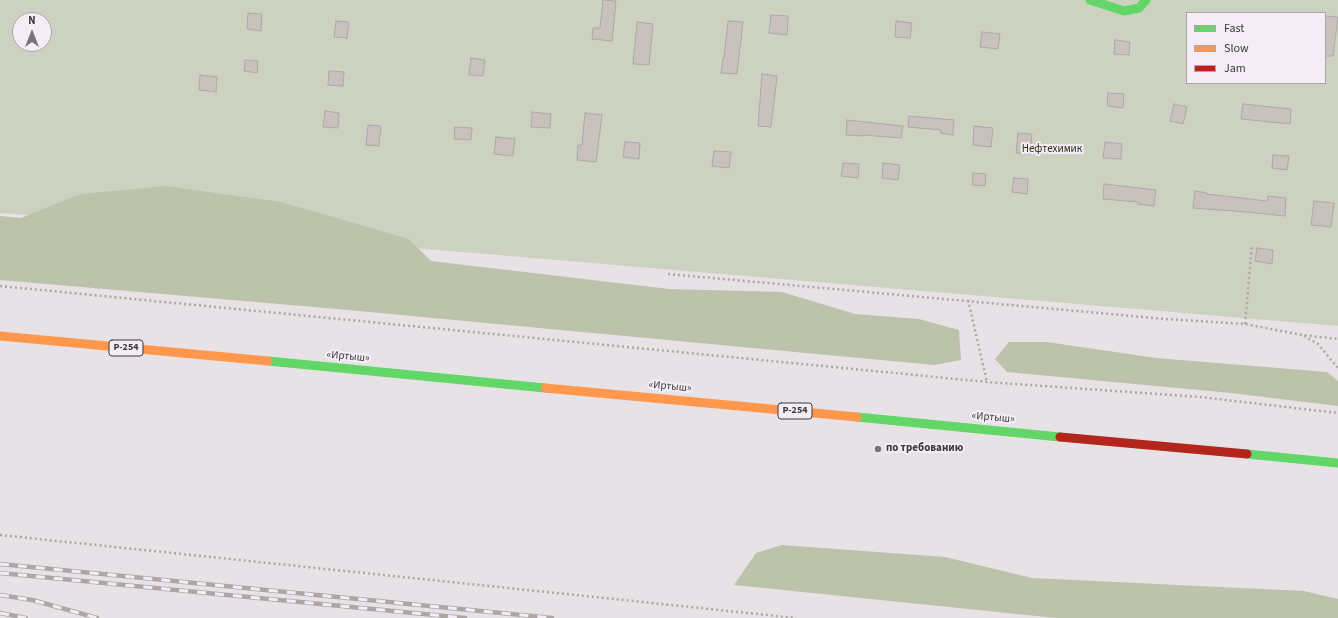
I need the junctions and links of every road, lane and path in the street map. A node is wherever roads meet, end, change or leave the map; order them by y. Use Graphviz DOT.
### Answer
graph roads {
  1 [pos="1090,0"];
  2 [pos="1146,0"];
  3 [pos="1252,245"];
  4 [pos="668,274"];
  5 [pos="0,286"];
  6 [pos="968,300"];
  7 [pos="1245,324"];
  8 [pos="1302,335"];
  9 [pos="0,336"];
  10 [pos="1338,339"];
  11 [pos="1338,368"];
  12 [pos="987,382"];
  13 [pos="1338,414"];
  14 [pos="1338,463"];
  15 [pos="0,535"];
  16 [pos="796,618"];
  1 -- 2 [label="main road"];
  3 -- 7 [label="path"];
  4 -- 6 [label="path"];
  5 -- 12 [label="path"];
  6 -- 7 [label="path"];
  6 -- 12 [label="path"];
  7 -- 8 [label="path"];
  8 -- 10 [label="path"];
  8 -- 11 [label="path"];
  9 -- 14 [label="main road, «Иртыш» / Р-254"];
  12 -- 13 [label="path"];
  15 -- 16 [label="path"];
}
